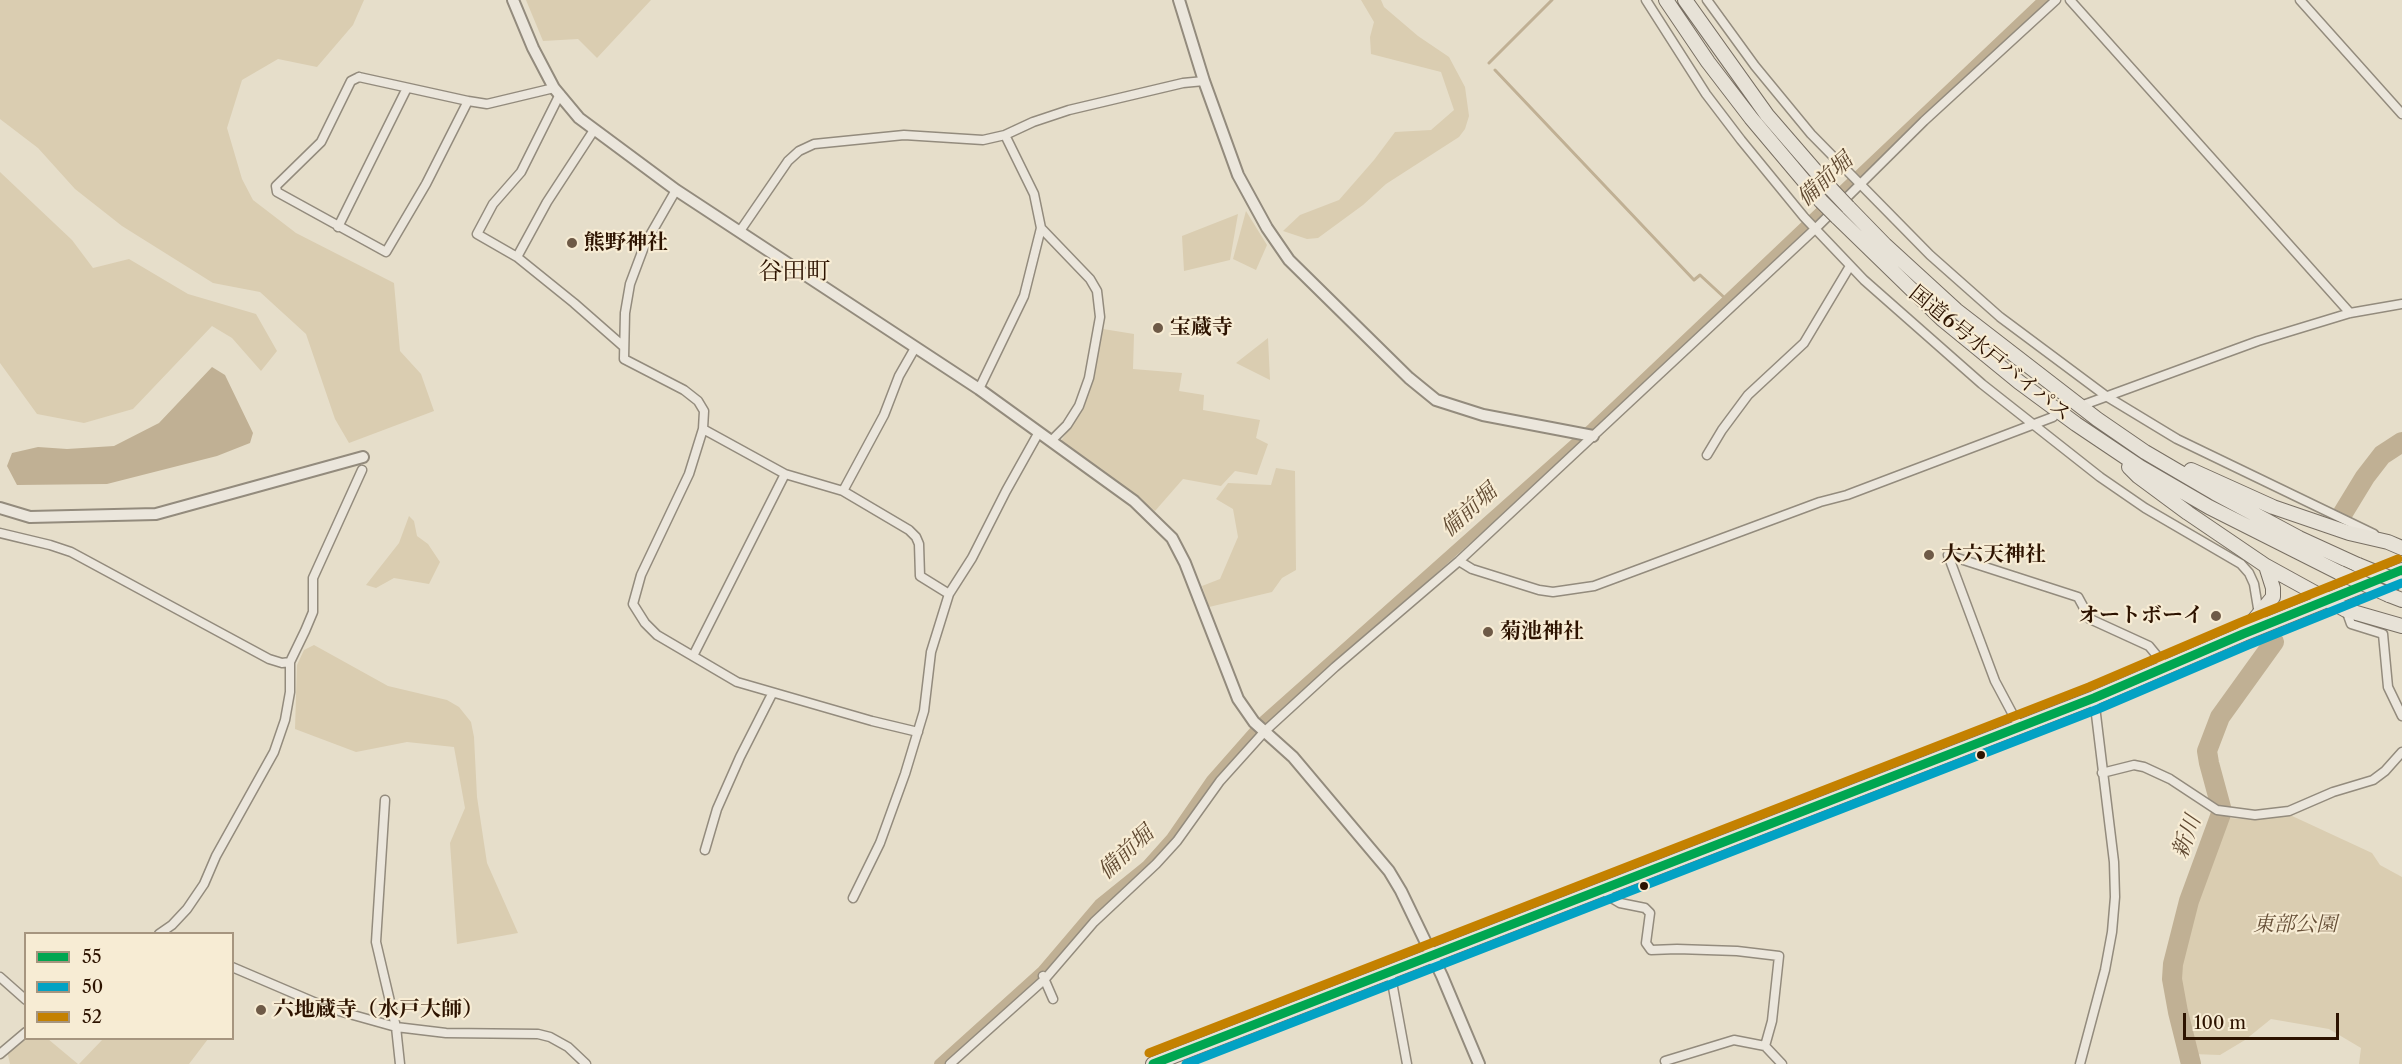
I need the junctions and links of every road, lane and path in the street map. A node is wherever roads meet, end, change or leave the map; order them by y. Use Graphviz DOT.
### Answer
graph roads {
  1 [pos="513,0"];
  2 [pos="1179,0"];
  3 [pos="1646,0"];
  4 [pos="1666,0"];
  5 [pos="1685,0"];
  6 [pos="1707,0"];
  7 [pos="2056,0"];
  8 [pos="2070,0"];
  9 [pos="2300,0"];
  10 [pos="1204,81"];
  11 [pos="407,88"];
  12 [pos="557,91"];
  13 [pos="468,100"];
  14 [pos="2402,114"];
  15 [pos="594,130"];
  16 [pos="1005,135"];
  17 [pos="1858,184"];
  18 [pos="676,190"];
  19 [pos="338,227"];
  20 [pos="1813,227"];
  21 [pos="1041,228"];
  22 [pos="740,231"];
  23 [pos="517,257"];
  24 [pos="1850,266"];
  25 [pos="2402,304"];
  26 [pos="2350,313"];
  27 [pos="623,346"];
  28 [pos="915,348"];
  29 [pos="979,389"];
  30 [pos="2106,396"];
  31 [pos="2086,404"];
  32 [pos="2053,417"];
  33 [pos="2097,419"];
  34 [pos="2034,424"];
  35 [pos="703,429"];
  36 [pos="1039,432"];
  37 [pos="1586,435"];
  38 [pos="1051,441"];
  39 [pos="2114,450"];
  40 [pos="1707,455"];
  41 [pos="363,457"];
  42 [pos="362,470"];
  43 [pos="785,474"];
  44 [pos="843,491"];
  45 [pos="0,508"];
  46 [pos="0,533"];
  47 [pos="2388,542"];
  48 [pos="2402,548"];
  49 [pos="1458,561"];
  50 [pos="2266,566"];
  51 [pos="2402,570"];
  52 [pos="2402,583"];
  53 [pos="949,594"];
  54 [pos="2395,598"];
  55 [pos="2326,600"];
  56 [pos="2346,610"];
  57 [pos="2259,615"];
  58 [pos="2402,626"];
  59 [pos="2243,634"];
  60 [pos="693,656"];
  61 [pos="290,662"];
  62 [pos="2167,668"];
  63 [pos="772,694"];
  64 [pos="2094,698"];
  65 [pos="2402,716"];
  66 [pos="2019,726"];
  67 [pos="1260,727"];
  68 [pos="918,732"];
  69 [pos="2402,753"];
  70 [pos="2102,773"];
  71 [pos="385,800"];
  72 [pos="705,850"];
  73 [pos="1603,888"];
  74 [pos="853,898"];
  75 [pos="161,932"];
  76 [pos="1431,955"];
  77 [pos="234,968"];
  78 [pos="1390,971"];
  79 [pos="0,977"];
  80 [pos="1044,977"];
  81 [pos="24,998"];
  82 [pos="1053,999"];
  83 [pos="396,1027"];
  84 [pos="24,1034"];
  85 [pos="1765,1046"];
  86 [pos="0,1054"];
  87 [pos="1665,1061"];
  88 [pos="400,1064"];
  89 [pos="586,1064"];
  90 [pos="950,1064"];
  91 [pos="1153,1064"];
  92 [pos="1407,1064"];
  93 [pos="1479,1064"];
  94 [pos="1782,1064"];
  95 [pos="2080,1064"];
  1 -- 12 [label="street"];
  2 -- 10 [label="street"];
  3 -- 20 [label="street"];
  4 -- 39 [label="highway, 国道6号水戸バイパス, bridge"];
  5 -- 33 [label="highway, 国道6号水戸バイパス, bridge"];
  6 -- 17 [label="street"];
  7 -- 17 [label="street"];
  8 -- 26 [label="street"];
  9 -- 14 [label="street"];
  10 -- 16 [label="street"];
  10 -- 37 [label="street"];
  11 -- 13 [label="street"];
  11 -- 19 [label="street"];
  11 -- 19 [label="street"];
  12 -- 13 [label="street"];
  12 -- 15 [label="street"];
  12 -- 23 [label="street"];
  13 -- 19 [label="street"];
  15 -- 18 [label="street"];
  15 -- 23 [label="street"];
  16 -- 21 [label="street"];
  16 -- 22 [label="street"];
  17 -- 20 [label="street"];
  17 -- 30 [label="street"];
  18 -- 22 [label="street"];
  18 -- 27 [label="street"];
  20 -- 24 [label="street"];
  20 -- 37 [label="street"];
  21 -- 29 [label="street"];
  21 -- 38 [label="street"];
  22 -- 28 [label="street"];
  23 -- 27 [label="street"];
  24 -- 34 [label="street"];
  24 -- 40 [label="street"];
  25 -- 26 [label="street"];
  26 -- 30 [label="street"];
  27 -- 35 [label="street"];
  28 -- 29 [label="street"];
  28 -- 44 [label="street"];
  29 -- 36 [label="street"];
  30 -- 31 [label="street"];
  30 -- 47 [label="street"];
  32 -- 34 [label="street"];
  33 -- 47 [label="highway"];
  33 -- 52 [label="highway, 国道6号水戸バイパス, bridge"];
  34 -- 49 [label="street"];
  34 -- 57 [label="street"];
  35 -- 43 [label="street"];
  35 -- 60 [label="street"];
  36 -- 38 [label="street"];
  36 -- 53 [label="street"];
  37 -- 49 [label="street"];
  38 -- 67 [label="street"];
  39 -- 50 [label="highway"];
  39 -- 54 [label="highway, 国道6号水戸バイパス, bridge"];
  41 -- 45 [label="street"];
  42 -- 61 [label="street"];
  43 -- 44 [label="street"];
  43 -- 60 [label="street"];
  44 -- 53 [label="street"];
  46 -- 61 [label="street"];
  47 -- 48 [label="highway"];
  49 -- 67 [label="street"];
  50 -- 55 [label="highway"];
  50 -- 57 [label="highway"];
  51 -- 55 [label="highway"];
  53 -- 68 [label="street"];
  55 -- 56 [label="highway"];
  55 -- 59 [label="highway"];
  56 -- 58 [label="highway"];
  56 -- 65 [label="street"];
  57 -- 59 [label="highway"];
  59 -- 62 [label="highway"];
  60 -- 63 [label="street"];
  61 -- 75 [label="street"];
  62 -- 64 [label="highway"];
  62 -- 66 [label="street"];
  63 -- 68 [label="street"];
  63 -- 72 [label="street"];
  64 -- 66 [label="highway"];
  64 -- 70 [label="street"];
  66 -- 73 [label="highway"];
  67 -- 76 [label="street"];
  67 -- 80 [label="street"];
  68 -- 74 [label="street"];
  69 -- 70 [label="street"];
  70 -- 95 [label="street"];
  71 -- 83 [label="street"];
  73 -- 76 [label="highway"];
  73 -- 85 [label="street"];
  76 -- 78 [label="highway"];
  76 -- 93 [label="street"];
  77 -- 83 [label="street"];
  78 -- 91 [label="highway"];
  78 -- 92 [label="street"];
  79 -- 81 [label="street"];
  80 -- 82 [label="street"];
  80 -- 90 [label="street"];
  83 -- 88 [label="street"];
  83 -- 89 [label="street"];
  84 -- 86 [label="street"];
  85 -- 87 [label="street"];
  85 -- 94 [label="street"];
}
